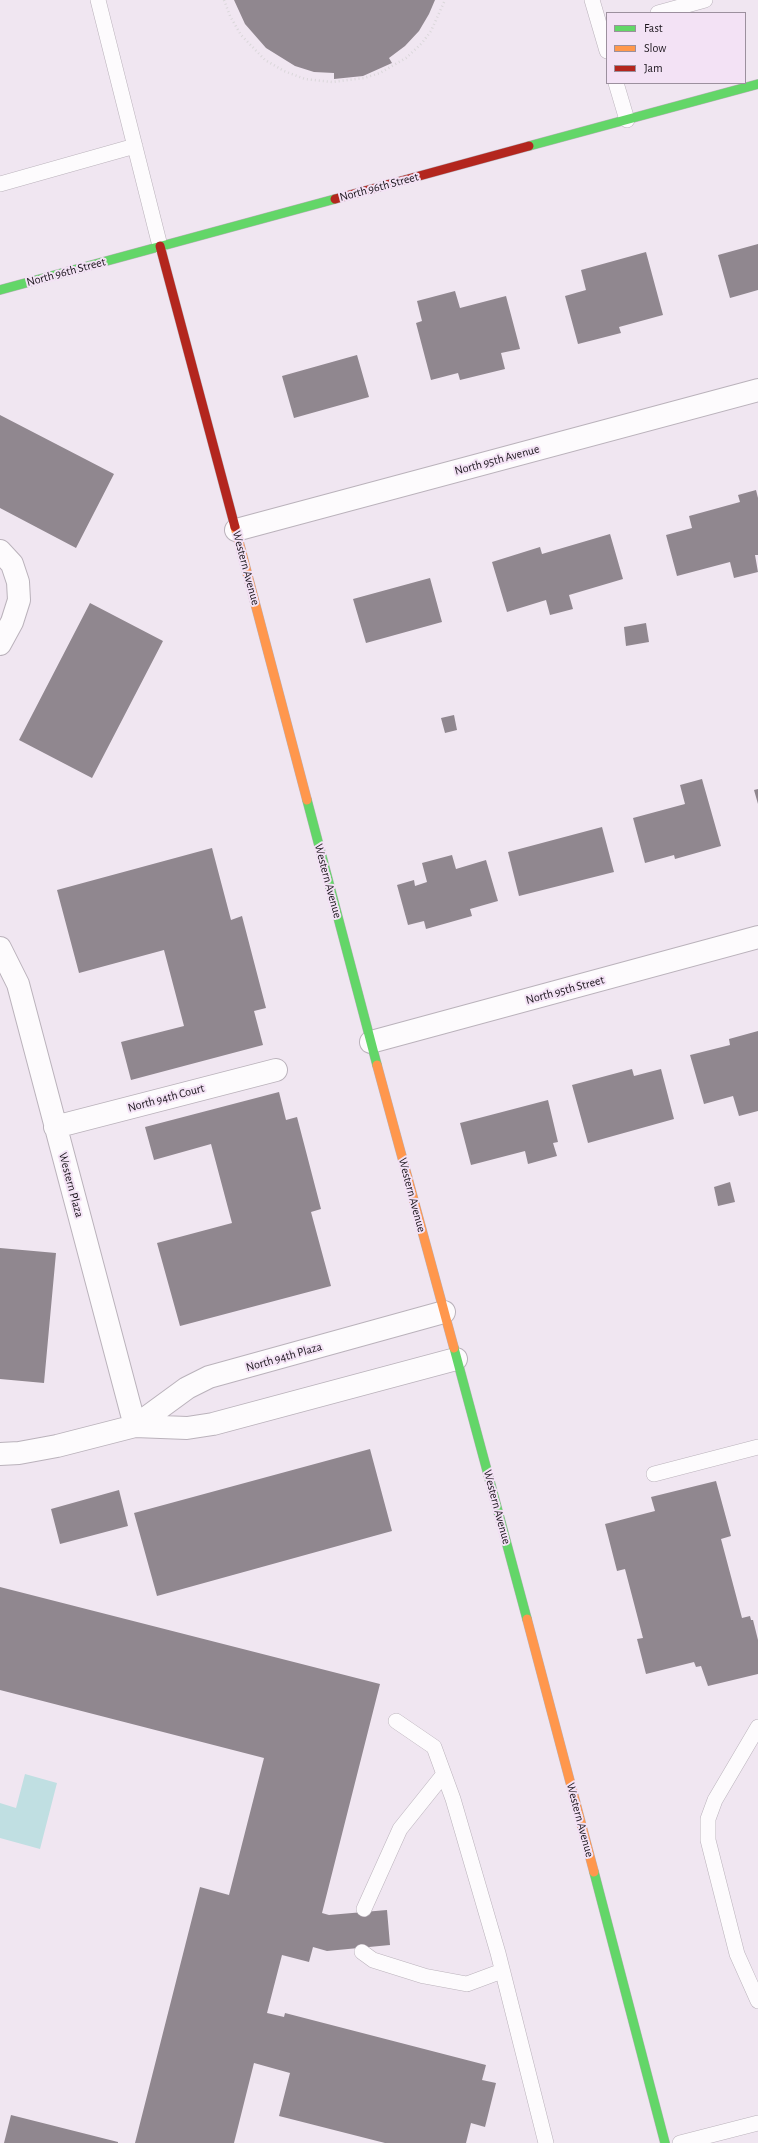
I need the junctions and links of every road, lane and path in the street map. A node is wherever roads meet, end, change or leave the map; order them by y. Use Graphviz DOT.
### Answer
graph roads {
  1 [pos="98,0"];
  2 [pos="224,0"];
  3 [pos="445,0"];
  4 [pos="592,0"];
  5 [pos="705,0"];
  6 [pos="662,12"];
  7 [pos="604,28"];
  8 [pos="606,43"];
  9 [pos="616,84"];
  10 [pos="758,84"];
  11 [pos="627,120"];
  12 [pos="135,146"];
  13 [pos="0,184"];
  14 [pos="160,246"];
  15 [pos="0,290"];
  16 [pos="758,390"];
  17 [pos="236,530"];
  18 [pos="0,551"];
  19 [pos="0,644"];
  20 [pos="758,937"];
  21 [pos="0,948"];
  22 [pos="371,1042"];
  23 [pos="276,1070"];
  24 [pos="55,1127"];
  25 [pos="444,1312"];
  26 [pos="456,1359"];
  27 [pos="135,1426"];
  28 [pos="758,1447"];
  29 [pos="0,1454"];
  30 [pos="654,1474"];
  31 [pos="396,1721"];
  32 [pos="758,1727"];
  33 [pos="444,1774"];
  34 [pos="364,1909"];
  35 [pos="362,1952"];
  36 [pos="502,1971"];
  37 [pos="758,2001"];
  38 [pos="758,2123"];
  39 [pos="546,2143"];
  40 [pos="665,2143"];
  41 [pos="680,2143"];
  1 -- 12 [label="lane"];
  2 -- 3 [label="path"];
  4 -- 7 [label="lane"];
  5 -- 6 [label="lane"];
  7 -- 8 [label="lane"];
  9 -- 11 [label="lane"];
  10 -- 11 [label="street, North 96th Street"];
  11 -- 14 [label="street, North 96th Street"];
  12 -- 13 [label="lane"];
  12 -- 14 [label="lane"];
  14 -- 15 [label="street, North 96th Street"];
  14 -- 17 [label="street, Western Avenue"];
  16 -- 17 [label="street, North 95th Avenue"];
  17 -- 22 [label="street, Western Avenue"];
  18 -- 19 [label="street"];
  20 -- 22 [label="street, North 95th Street"];
  21 -- 24 [label="street, Western Plaza"];
  22 -- 25 [label="street, Western Avenue"];
  23 -- 24 [label="street, North 94th Court"];
  24 -- 27 [label="street, Western Plaza"];
  25 -- 26 [label="street, Western Avenue"];
  25 -- 27 [label="street, North 94th Plaza"];
  26 -- 27 [label="street, North 94th Plaza"];
  26 -- 40 [label="street, Western Avenue"];
  27 -- 29 [label="street, North 94th Plaza"];
  28 -- 30 [label="lane"];
  31 -- 33 [label="lane"];
  32 -- 37 [label="lane"];
  33 -- 34 [label="lane"];
  33 -- 36 [label="lane"];
  35 -- 36 [label="lane"];
  36 -- 39 [label="lane"];
  38 -- 41 [label="lane"];
}
